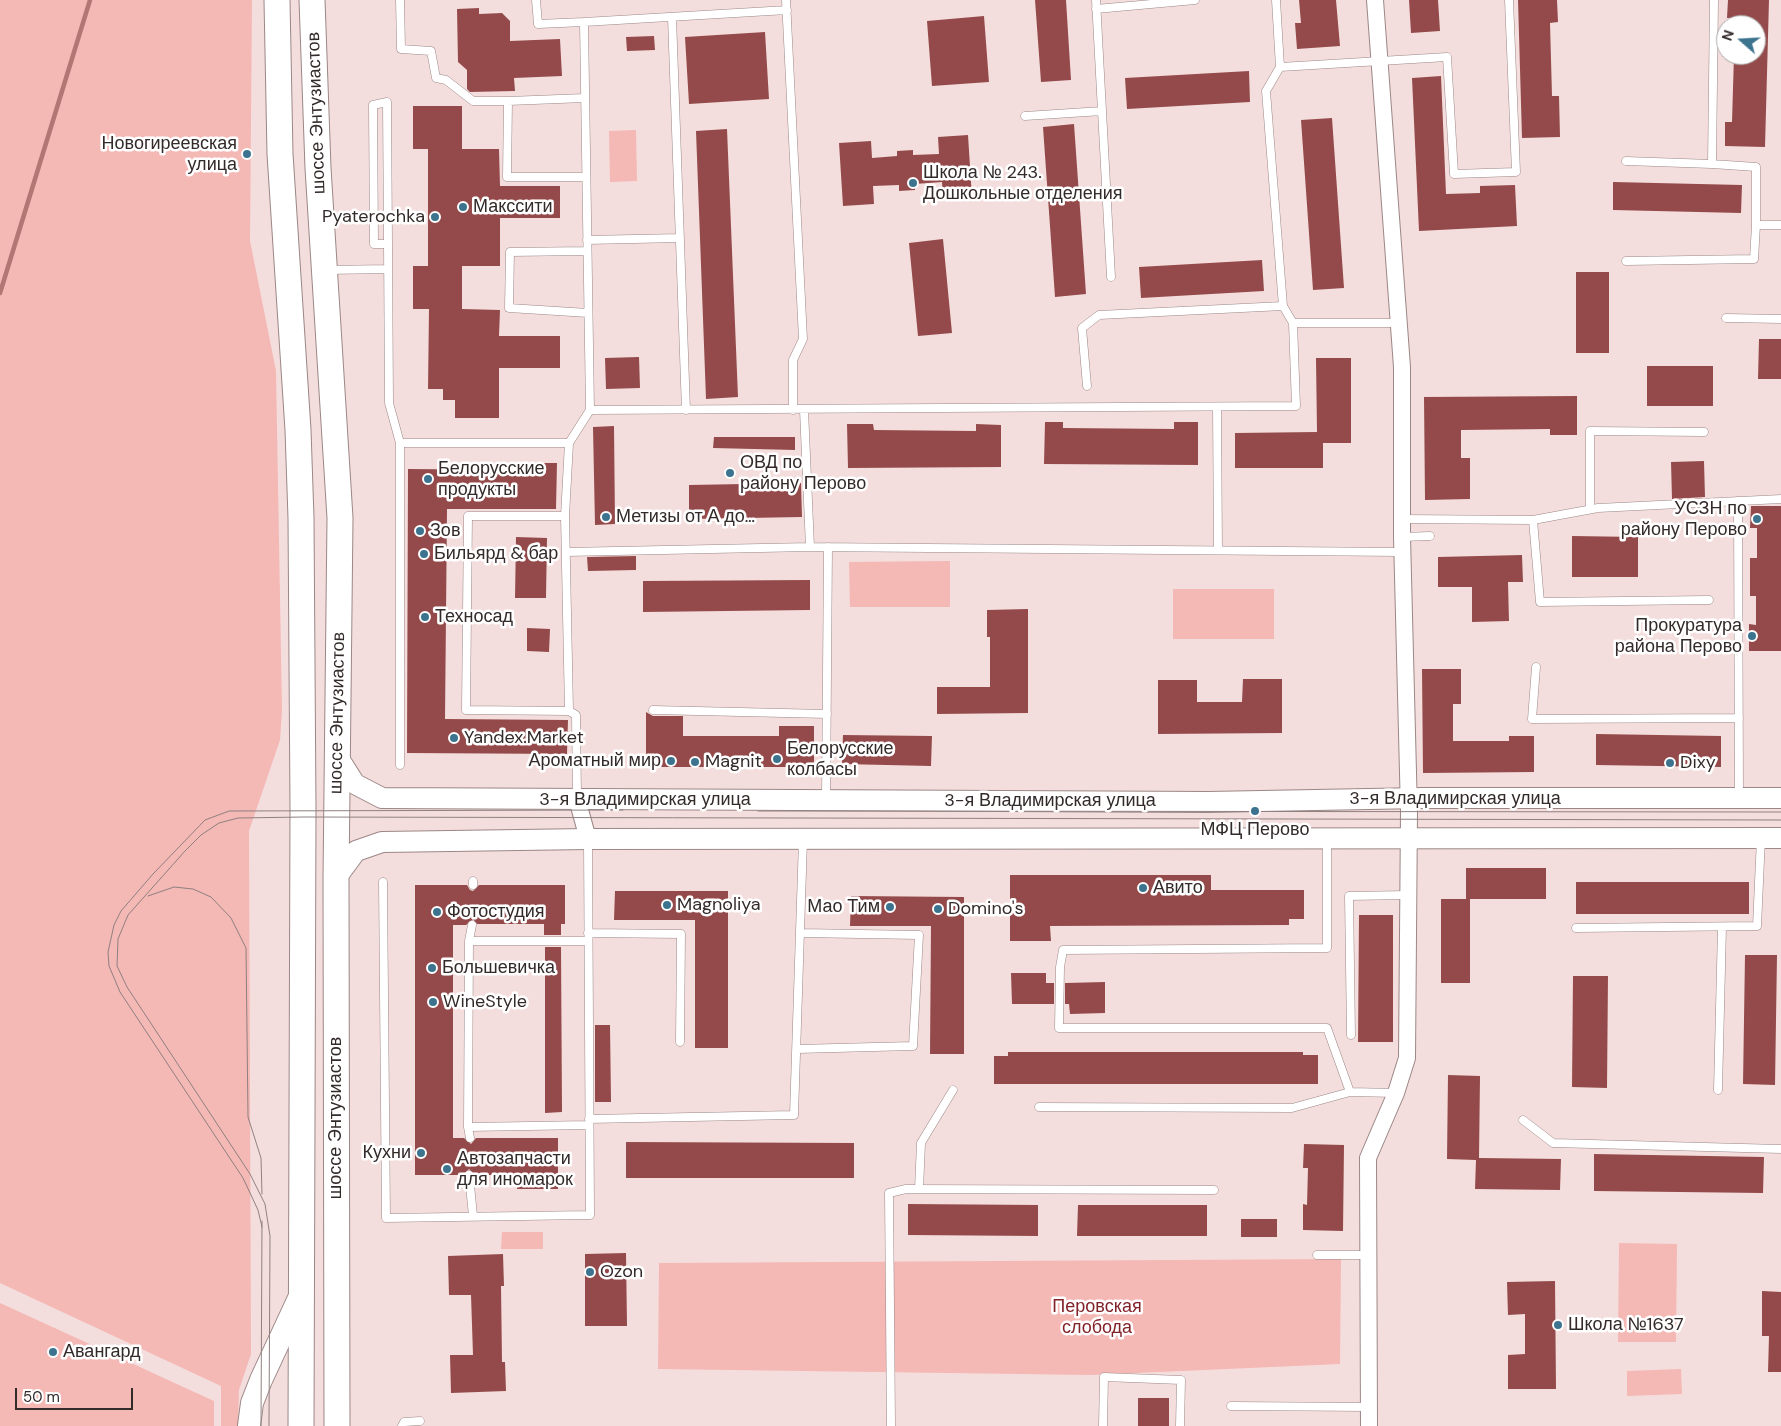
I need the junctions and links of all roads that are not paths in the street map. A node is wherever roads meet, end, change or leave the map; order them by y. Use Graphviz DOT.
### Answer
graph roads {
  1 [pos="277,0"];
  2 [pos="312,0"];
  3 [pos="400,0"];
  4 [pos="536,0"];
  5 [pos="786,0"];
  6 [pos="1096,0"];
  7 [pos="1195,0"];
  8 [pos="1276,0"];
  9 [pos="1375,0"];
  10 [pos="1509,0"];
  11 [pos="1714,0"];
  12 [pos="1096,9"];
  13 [pos="787,10"];
  14 [pos="672,17"];
  15 [pos="584,22"];
  16 [pos="1380,60"];
  17 [pos="1280,67"];
  18 [pos="585,98"];
  19 [pos="508,101"];
  20 [pos="1102,111"];
  21 [pos="1025,116"];
  22 [pos="1626,161"];
  23 [pos="1712,164"];
  24 [pos="586,177"];
  25 [pos="1756,225"];
  26 [pos="1781,225"];
  27 [pos="680,238"];
  28 [pos="587,240"];
  29 [pos="388,244"];
  30 [pos="587,251"];
  31 [pos="1626,260"];
  32 [pos="388,269"];
  33 [pos="325,270"];
  34 [pos="1112,277"];
  35 [pos="1283,306"];
  36 [pos="588,313"];
  37 [pos="1726,318"];
  38 [pos="1781,319"];
  39 [pos="1398,323"];
  40 [pos="1293,324"];
  41 [pos="1087,386"];
  42 [pos="1217,407"];
  43 [pos="590,410"];
  44 [pos="686,410"];
  45 [pos="793,410"];
  46 [pos="804,410"];
  47 [pos="1704,432"];
  48 [pos="400,443"];
  49 [pos="569,443"];
  50 [pos="1781,499"];
  51 [pos="1738,501"];
  52 [pos="1590,509"];
  53 [pos="565,516"];
  54 [pos="1402,519"];
  55 [pos="1533,520"];
  56 [pos="1430,536"];
  57 [pos="1402,544"];
  58 [pos="810,547"];
  59 [pos="828,547"];
  60 [pos="1218,550"];
  61 [pos="566,552"];
  62 [pos="1709,600"];
  63 [pos="827,636"];
  64 [pos="836,636"];
  65 [pos="1536,667"];
  66 [pos="652,710"];
  67 [pos="569,711"];
  68 [pos="827,714"];
  69 [pos="1739,718"];
  70 [pos="338,756"];
  71 [pos="400,765"];
  72 [pos="1409,798"];
  73 [pos="1739,798"];
  74 [pos="1781,798"];
  75 [pos="577,799"];
  76 [pos="826,801"];
  77 [pos="1761,838"];
  78 [pos="1781,838"];
  79 [pos="588,839"];
  80 [pos="803,839"];
  81 [pos="1327,839"];
  82 [pos="1408,839"];
  83 [pos="336,878"];
  84 [pos="383,882"];
  85 [pos="1408,895"];
  86 [pos="472,924"];
  87 [pos="1722,927"];
  88 [pos="1576,928"];
  89 [pos="801,933"];
  90 [pos="588,937"];
  91 [pos="469,941"];
  92 [pos="1351,1036"];
  93 [pos="680,1042"];
  94 [pos="797,1049"];
  95 [pos="953,1090"];
  96 [pos="1718,1090"];
  97 [pos="1350,1092"];
  98 [pos="1396,1093"];
  99 [pos="1039,1107"];
  100 [pos="1523,1120"];
  101 [pos="589,1122"];
  102 [pos="468,1126"];
  103 [pos="470,1138"];
  104 [pos="1781,1149"];
  105 [pos="469,1175"];
  106 [pos="919,1189"];
  107 [pos="1214,1190"];
  108 [pos="473,1216"];
  109 [pos="1317,1255"];
  110 [pos="1369,1255"];
  111 [pos="301,1294"];
  112 [pos="1231,1406"];
  113 [pos="1369,1407"];
  114 [pos="420,1421"];
  115 [pos="249,1426"];
  116 [pos="301,1426"];
  117 [pos="337,1426"];
  118 [pos="402,1426"];
  119 [pos="891,1426"];
  120 [pos="1103,1426"];
  121 [pos="1180,1426"];
  122 [pos="1369,1426"];
  1 -- 111 [label="main road, шоссе Энтузиастов"];
  2 -- 33 [label="main road, шоссе Энтузиастов"];
  3 -- 19 [label="lane"];
  4 -- 15 [label="lane"];
  5 -- 13 [label="lane"];
  6 -- 12 [label="lane"];
  7 -- 12 [label="lane"];
  8 -- 17 [label="lane"];
  9 -- 16 [label="street"];
  10 -- 16 [label="lane"];
  11 -- 23 [label="lane"];
  12 -- 20 [label="lane"];
  13 -- 14 [label="lane"];
  13 -- 45 [label="lane"];
  14 -- 15 [label="lane"];
  14 -- 27 [label="lane"];
  15 -- 18 [label="lane"];
  16 -- 17 [label="lane"];
  16 -- 39 [label="street"];
  17 -- 35 [label="lane"];
  18 -- 19 [label="lane"];
  18 -- 24 [label="lane"];
  19 -- 24 [label="lane"];
  20 -- 21 [label="lane"];
  20 -- 34 [label="lane"];
  22 -- 23 [label="lane"];
  23 -- 25 [label="lane"];
  24 -- 28 [label="lane"];
  25 -- 26 [label="lane"];
  25 -- 31 [label="lane"];
  27 -- 28 [label="lane"];
  27 -- 44 [label="lane"];
  28 -- 30 [label="lane"];
  29 -- 29 [label="lane"];
  29 -- 32 [label="lane"];
  30 -- 36 [label="lane"];
  30 -- 36 [label="lane"];
  32 -- 33 [label="lane"];
  32 -- 48 [label="lane"];
  33 -- 70 [label="main road, шоссе Энтузиастов"];
  35 -- 40 [label="lane"];
  35 -- 41 [label="lane"];
  36 -- 43 [label="lane"];
  37 -- 38 [label="lane"];
  39 -- 40 [label="lane"];
  39 -- 54 [label="street"];
  40 -- 42 [label="lane"];
  42 -- 46 [label="lane"];
  42 -- 60 [label="lane"];
  43 -- 44 [label="lane"];
  43 -- 49 [label="lane"];
  44 -- 45 [label="lane"];
  45 -- 46 [label="lane"];
  46 -- 58 [label="lane"];
  47 -- 52 [label="lane"];
  48 -- 49 [label="lane"];
  48 -- 71 [label="lane"];
  49 -- 53 [label="lane"];
  50 -- 51 [label="lane"];
  51 -- 52 [label="lane"];
  51 -- 69 [label="lane"];
  52 -- 55 [label="lane"];
  53 -- 61 [label="lane"];
  53 -- 67 [label="lane"];
  54 -- 55 [label="lane"];
  54 -- 57 [label="street"];
  55 -- 62 [label="lane"];
  56 -- 57 [label="lane"];
  57 -- 60 [label="lane"];
  57 -- 72 [label="street"];
  58 -- 59 [label="lane"];
  58 -- 61 [label="lane"];
  59 -- 60 [label="lane"];
  59 -- 63 [label="lane"];
  61 -- 67 [label="lane"];
  63 -- 64 [label="lane"];
  63 -- 68 [label="lane"];
  65 -- 69 [label="lane"];
  66 -- 68 [label="lane"];
  67 -- 75 [label="lane"];
  68 -- 76 [label="lane"];
  69 -- 73 [label="lane"];
  70 -- 75 [label="street, 3-я Владимирская улица"];
  70 -- 83 [label="main road, шоссе Энтузиастов"];
  72 -- 73 [label="street, 3-я Владимирская улица"];
  72 -- 76 [label="street, 3-я Владимирская улица"];
  72 -- 82 [label="street"];
  73 -- 74 [label="street, 3-я Владимирская улица"];
  75 -- 76 [label="street, 3-я Владимирская улица"];
  75 -- 79 [label="street"];
  77 -- 78 [label="street"];
  77 -- 82 [label="street"];
  77 -- 87 [label="lane"];
  79 -- 80 [label="street"];
  79 -- 83 [label="street"];
  79 -- 90 [label="lane"];
  80 -- 81 [label="street"];
  80 -- 89 [label="lane"];
  81 -- 82 [label="street"];
  81 -- 97 [label="lane"];
  82 -- 85 [label="street"];
  83 -- 117 [label="main road, шоссе Энтузиастов"];
  84 -- 108 [label="lane"];
  85 -- 92 [label="lane"];
  85 -- 98 [label="street"];
  86 -- 91 [label="lane"];
  87 -- 88 [label="lane"];
  87 -- 96 [label="lane"];
  89 -- 94 [label="lane"];
  89 -- 94 [label="lane"];
  90 -- 91 [label="lane"];
  90 -- 93 [label="lane"];
  90 -- 101 [label="lane"];
  91 -- 102 [label="lane"];
  94 -- 101 [label="lane"];
  95 -- 106 [label="lane"];
  97 -- 98 [label="lane"];
  97 -- 99 [label="lane"];
  98 -- 110 [label="street"];
  100 -- 104 [label="lane"];
  101 -- 102 [label="lane"];
  101 -- 108 [label="lane"];
  102 -- 103 [label="lane"];
  105 -- 108 [label="lane"];
  106 -- 107 [label="lane"];
  106 -- 119 [label="lane"];
  109 -- 110 [label="lane"];
  110 -- 113 [label="street"];
  111 -- 115 [label="main road"];
  111 -- 116 [label="main road, шоссе Энтузиастов"];
  112 -- 113 [label="lane"];
  113 -- 122 [label="street"];
  114 -- 118 [label="lane"];
  120 -- 121 [label="lane"];
}
